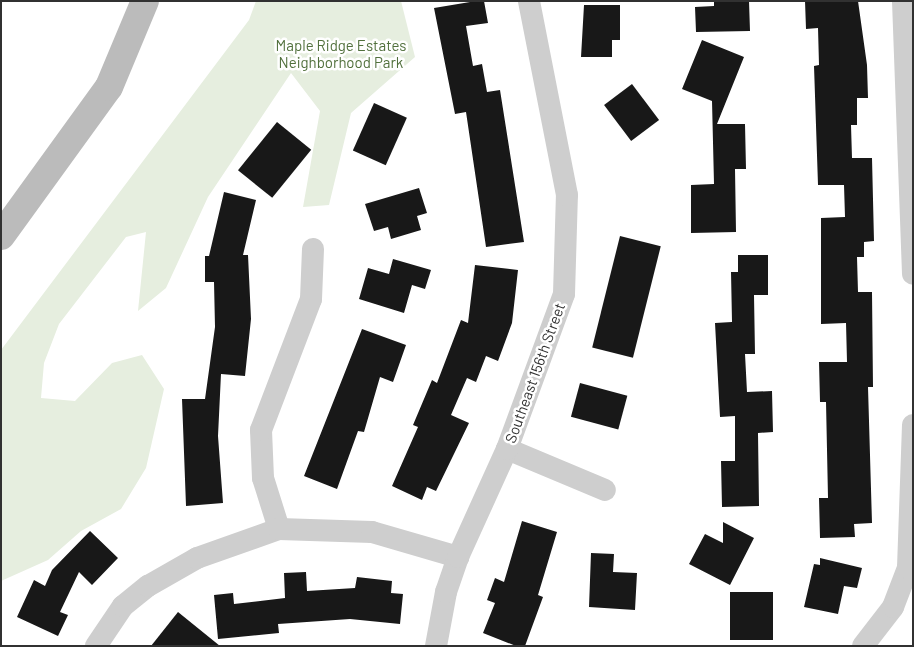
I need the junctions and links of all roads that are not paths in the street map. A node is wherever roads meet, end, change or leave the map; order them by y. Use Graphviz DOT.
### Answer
graph roads {
  1 [pos="145,1"];
  2 [pos="529,1"];
  3 [pos="903,1"];
  4 [pos="910,50"];
  5 [pos="911,89"];
  6 [pos="1,236"];
  7 [pos="313,249"];
  8 [pos="913,274"];
  9 [pos="913,425"];
  10 [pos="507,449"];
  11 [pos="605,490"];
  12 [pos="279,529"];
  13 [pos="912,545"];
  14 [pos="458,557"];
  15 [pos="96,646"];
  16 [pos="436,646"];
  17 [pos="863,646"];
  1 -- 6 [label="main road"];
  2 -- 10 [label="street, Southeast 156th Street"];
  3 -- 4 [label="street"];
  4 -- 5 [label="street"];
  5 -- 8 [label="street"];
  7 -- 12 [label="street"];
  9 -- 13 [label="street"];
  10 -- 11 [label="street"];
  10 -- 14 [label="street, Southeast 156th Street"];
  12 -- 14 [label="street"];
  12 -- 15 [label="street"];
  13 -- 17 [label="street"];
  14 -- 16 [label="street, Southeast 156th Street"];
}
